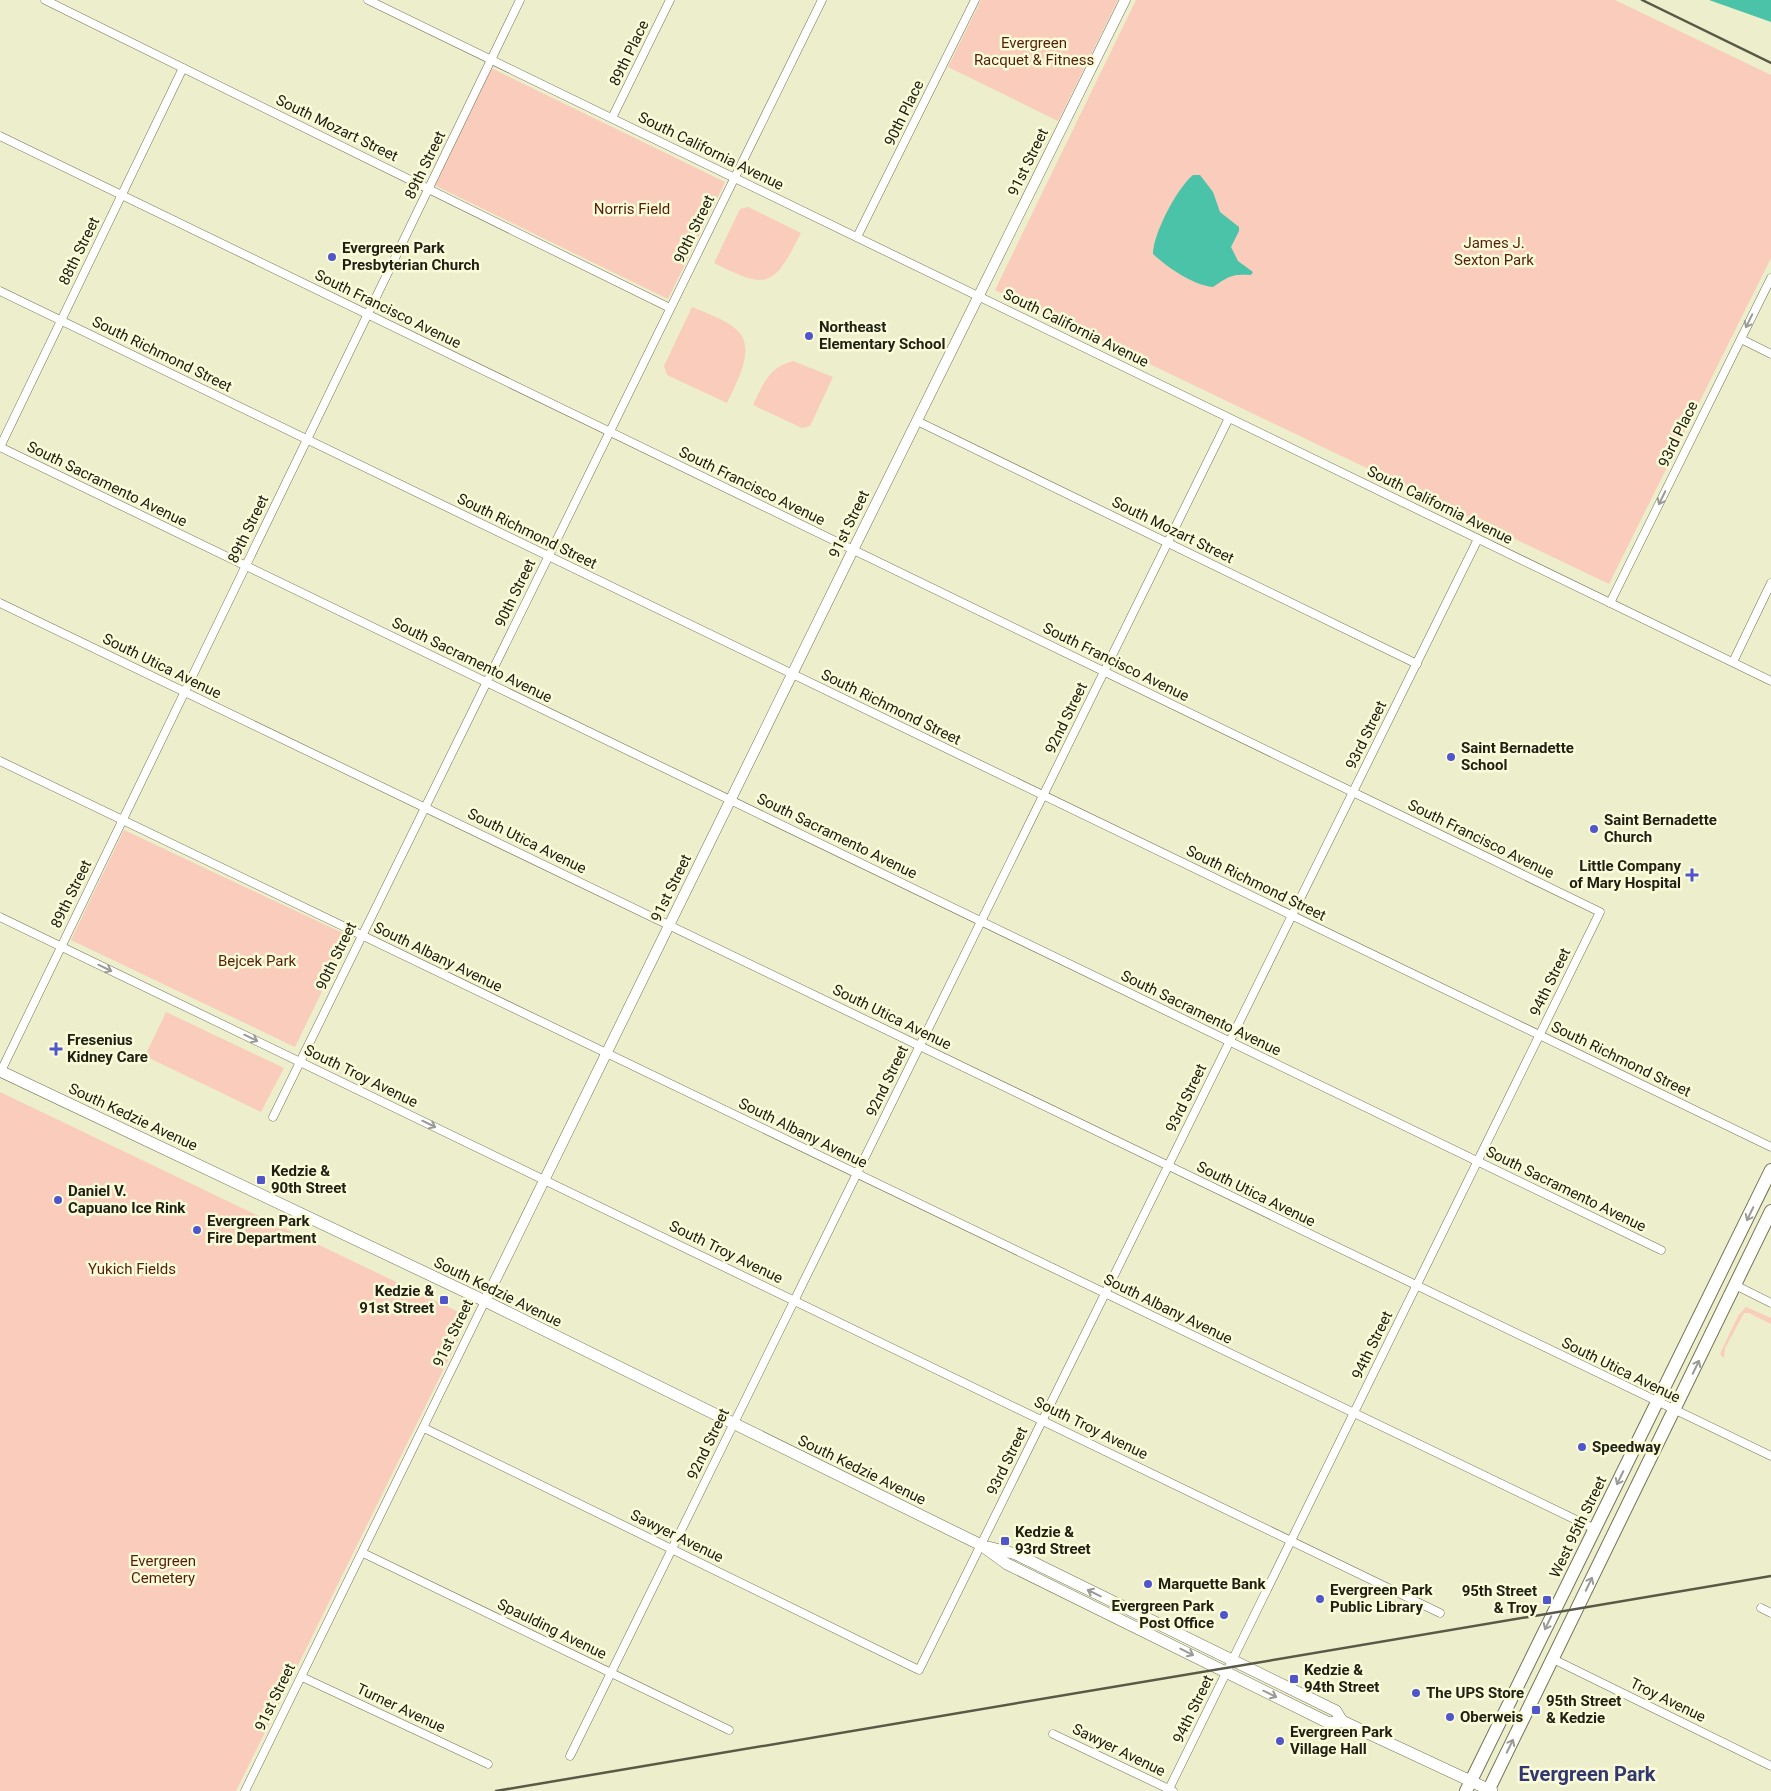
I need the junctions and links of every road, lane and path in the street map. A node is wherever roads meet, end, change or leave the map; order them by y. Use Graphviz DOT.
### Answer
graph roads {
  1 [pos="45,0"];
  2 [pos="368,0"];
  3 [pos="520,0"];
  4 [pos="670,0"];
  5 [pos="822,0"];
  6 [pos="975,0"];
  7 [pos="1126,0"];
  8 [pos="491,60"];
  9 [pos="183,68"];
  10 [pos="612,118"];
  11 [pos="0,136"];
  12 [pos="735,178"];
  13 [pos="428,189"];
  14 [pos="121,195"];
  15 [pos="857,237"];
  16 [pos="1771,278"];
  17 [pos="0,291"];
  18 [pos="978,296"];
  19 [pos="670,308"];
  20 [pos="367,314"];
  21 [pos="61,320"];
  22 [pos="1741,339"];
  23 [pos="1771,354"];
  24 [pos="1229,418"];
  25 [pos="917,421"];
  26 [pos="609,432"];
  27 [pos="307,440"];
  28 [pos="0,447"];
  29 [pos="1478,539"];
  30 [pos="1167,543"];
  31 [pos="853,550"];
  32 [pos="548,557"];
  33 [pos="245,566"];
  34 [pos="1771,583"];
  35 [pos="1610,603"];
  36 [pos="0,604"];
  37 [pos="1733,662"];
  38 [pos="1416,664"];
  39 [pos="1104,672"];
  40 [pos="792,674"];
  41 [pos="1771,681"];
  42 [pos="486,682"];
  43 [pos="184,692"];
  44 [pos="0,762"];
  45 [pos="1353,792"];
  46 [pos="1043,796"];
  47 [pos="730,800"];
  48 [pos="425,808"];
  49 [pos="122,820"];
  50 [pos="1600,912"];
  51 [pos="1292,916"];
  52 [pos="0,917"];
  53 [pos="981,922"];
  54 [pos="669,925"];
  55 [pos="362,936"];
  56 [pos="61,946"];
  57 [pos="1539,1036"];
  58 [pos="1230,1042"];
  59 [pos="920,1046"];
  60 [pos="606,1053"];
  61 [pos="300,1062"];
  62 [pos="0,1071"];
  63 [pos="273,1117"];
  64 [pos="1771,1147"];
  65 [pos="1477,1162"];
  66 [pos="1168,1166"];
  67 [pos="1771,1170"];
  68 [pos="857,1174"];
  69 [pos="544,1180"];
  70 [pos="1771,1210"];
  71 [pos="1661,1250"];
  72 [pos="1735,1285"];
  73 [pos="1416,1286"];
  74 [pos="1105,1294"];
  75 [pos="485,1301"];
  76 [pos="794,1301"];
  77 [pos="1771,1303"];
  78 [pos="1657,1403"];
  79 [pos="1675,1411"];
  80 [pos="1354,1413"];
  81 [pos="1042,1420"];
  82 [pos="734,1424"];
  83 [pos="424,1428"];
  84 [pos="1771,1456"];
  85 [pos="1595,1529"];
  86 [pos="1291,1540"];
  87 [pos="981,1545"];
  88 [pos="672,1549"];
  89 [pos="363,1553"];
  90 [pos="1761,1608"];
  91 [pos="1440,1613"];
  92 [pos="1771,1613"];
  93 [pos="1553,1659"];
  94 [pos="1232,1662"];
  95 [pos="919,1670"];
  96 [pos="1226,1672"];
  97 [pos="611,1673"];
  98 [pos="302,1677"];
  99 [pos="1342,1721"];
  100 [pos="729,1730"];
  101 [pos="1053,1734"];
  102 [pos="570,1756"];
  103 [pos="488,1764"];
  104 [pos="1771,1766"];
  105 [pos="1468,1786"];
  106 [pos="1170,1790"];
  107 [pos="245,1791"];
  108 [pos="1489,1791"];
  1 -- 9 [label="street, South Mozart Street"];
  2 -- 8 [label="street, South California Avenue"];
  3 -- 8 [label="street, 89th Street"];
  4 -- 10 [label="street, 89th Place"];
  5 -- 12 [label="street, 90th Street"];
  6 -- 15 [label="street, 90th Place"];
  7 -- 18 [label="street, 91st Street"];
  8 -- 10 [label="street, South California Avenue"];
  8 -- 13 [label="street, 89th Street"];
  9 -- 13 [label="street, South Mozart Street"];
  9 -- 14 [label="street, 88th Street"];
  10 -- 12 [label="street, South California Avenue"];
  11 -- 14 [label="street, South Francisco Avenue"];
  12 -- 15 [label="street, South California Avenue"];
  12 -- 19 [label="street, 90th Street"];
  13 -- 19 [label="street, South Mozart Street"];
  13 -- 20 [label="street, 89th Street"];
  14 -- 20 [label="street, South Francisco Avenue"];
  14 -- 21 [label="street, 88th Street"];
  15 -- 18 [label="street, South California Avenue"];
  16 -- 22 [label="street, 93rd Place, one-way"];
  17 -- 21 [label="street, South Richmond Street"];
  18 -- 24 [label="street, South California Avenue"];
  18 -- 25 [label="street, 91st Street"];
  19 -- 26 [label="street, 90th Street"];
  20 -- 26 [label="street, South Francisco Avenue"];
  20 -- 27 [label="street, 89th Street"];
  21 -- 27 [label="street, South Richmond Street"];
  21 -- 28 [label="street, 88th Street"];
  22 -- 23 [label="street"];
  22 -- 35 [label="street, 93rd Place, one-way"];
  24 -- 29 [label="street, South California Avenue"];
  24 -- 30 [label="street, 92nd Street"];
  25 -- 30 [label="street, South Mozart Street"];
  25 -- 31 [label="street, 91st Street"];
  26 -- 31 [label="street, South Francisco Avenue"];
  26 -- 32 [label="street, 90th Street"];
  27 -- 32 [label="street, South Richmond Street"];
  27 -- 33 [label="street, 89th Street"];
  28 -- 33 [label="street, South Sacramento Avenue"];
  29 -- 35 [label="street, South California Avenue"];
  29 -- 38 [label="street, 93rd Street"];
  30 -- 38 [label="street, South Mozart Street"];
  30 -- 39 [label="street, 92nd Street"];
  31 -- 39 [label="street, South Francisco Avenue"];
  31 -- 40 [label="street, 91st Street"];
  32 -- 40 [label="street, South Richmond Street"];
  32 -- 42 [label="street, 90th Street"];
  33 -- 42 [label="street, South Sacramento Avenue"];
  33 -- 43 [label="street, 89th Street"];
  34 -- 37 [label="street"];
  35 -- 37 [label="street, South California Avenue"];
  36 -- 43 [label="street, South Utica Avenue"];
  37 -- 41 [label="street, South California Avenue"];
  38 -- 45 [label="street, 93rd Street"];
  39 -- 45 [label="street, South Francisco Avenue"];
  39 -- 46 [label="street, 92nd Street"];
  40 -- 46 [label="street, South Richmond Street"];
  40 -- 47 [label="street, 91st Street"];
  42 -- 47 [label="street, South Sacramento Avenue"];
  42 -- 48 [label="street, 90th Street"];
  43 -- 48 [label="street, South Utica Avenue"];
  43 -- 49 [label="street, 89th Street"];
  44 -- 49 [label="street, South Albany Avenue"];
  45 -- 50 [label="street, South Francisco Avenue"];
  45 -- 51 [label="street, 93rd Street"];
  46 -- 51 [label="street, South Richmond Street"];
  46 -- 53 [label="street, 92nd Street"];
  47 -- 53 [label="street, South Sacramento Avenue"];
  47 -- 54 [label="street, 91st Street"];
  48 -- 54 [label="street, South Utica Avenue"];
  48 -- 55 [label="street, 90th Street"];
  49 -- 55 [label="street, South Albany Avenue"];
  49 -- 56 [label="street, 89th Street"];
  50 -- 57 [label="street, 94th Street"];
  51 -- 57 [label="street, South Richmond Street"];
  51 -- 58 [label="street, 93rd Street"];
  52 -- 56 [label="street, South Troy Avenue"];
  53 -- 58 [label="street, South Sacramento Avenue"];
  53 -- 59 [label="street, 92nd Street"];
  54 -- 59 [label="street, South Utica Avenue"];
  54 -- 60 [label="street, 91st Street"];
  55 -- 60 [label="street, South Albany Avenue"];
  55 -- 61 [label="street, 90th Street"];
  56 -- 61 [label="street, South Troy Avenue, one-way"];
  56 -- 62 [label="street, 89th Street"];
  57 -- 64 [label="street, South Richmond Street"];
  57 -- 65 [label="street, 94th Street"];
  58 -- 65 [label="street, South Sacramento Avenue"];
  58 -- 66 [label="street, 93rd Street"];
  59 -- 66 [label="street, South Utica Avenue"];
  59 -- 68 [label="street, 92nd Street"];
  60 -- 68 [label="street, South Albany Avenue"];
  60 -- 69 [label="street, 91st Street"];
  61 -- 63 [label="street, 90th Street"];
  61 -- 69 [label="street, South Troy Avenue, one-way"];
  62 -- 75 [label="main road, South Kedzie Avenue"];
  65 -- 71 [label="street, South Sacramento Avenue"];
  65 -- 73 [label="street, 94th Street"];
  66 -- 73 [label="street, South Utica Avenue"];
  66 -- 74 [label="street, 93rd Street"];
  67 -- 78 [label="main road, West 95th Street, one-way"];
  68 -- 74 [label="street, South Albany Avenue"];
  68 -- 76 [label="street, 92nd Street"];
  69 -- 75 [label="street, 91st Street"];
  69 -- 76 [label="street, South Troy Avenue"];
  70 -- 72 [label="main road"];
  72 -- 77 [label="street"];
  79 -- 72 [label="main road, one-way"];
  73 -- 78 [label="street, South Utica Avenue"];
  73 -- 80 [label="street, 94th Street"];
  74 -- 80 [label="street, South Albany Avenue"];
  74 -- 81 [label="street, 93rd Street"];
  75 -- 82 [label="main road, South Kedzie Avenue"];
  75 -- 83 [label="street, 91st Street"];
  76 -- 81 [label="street, South Troy Avenue"];
  76 -- 82 [label="street, 92nd Street"];
  78 -- 79 [label="street, South Utica Avenue"];
  78 -- 85 [label="main road, West 95th Street, one-way"];
  79 -- 84 [label="street, South Utica Avenue"];
  93 -- 79 [label="main road, one-way"];
  80 -- 85 [label="street, South Albany Avenue"];
  80 -- 86 [label="street, 94th Street"];
  81 -- 86 [label="street, South Troy Avenue"];
  81 -- 87 [label="street, 93rd Street"];
  82 -- 87 [label="main road, South Kedzie Avenue"];
  82 -- 88 [label="street, 92nd Street"];
  83 -- 88 [label="street, Sawyer Avenue"];
  83 -- 89 [label="street, 91st Street"];
  85 -- 105 [label="main road, West 95th Street, one-way"];
  86 -- 91 [label="street, South Troy Avenue"];
  86 -- 94 [label="street, 94th Street"];
  94 -- 87 [label="main road, South Kedzie Avenue, one-way"];
  87 -- 95 [label="street, 93rd Street"];
  87 -- 96 [label="main road, South Kedzie Avenue, one-way"];
  88 -- 95 [label="street, Sawyer Avenue"];
  88 -- 97 [label="street, 92nd Street"];
  89 -- 97 [label="street, Spaulding Avenue"];
  89 -- 98 [label="street, 91st Street"];
  90 -- 92 [label="street"];
  93 -- 104 [label="street, Troy Avenue"];
  108 -- 93 [label="main road, one-way"];
  94 -- 96 [label="street, 94th Street"];
  94 -- 99 [label="main road, South Kedzie Avenue"];
  96 -- 99 [label="main road, South Kedzie Avenue, one-way"];
  96 -- 106 [label="street, 94th Street"];
  97 -- 100 [label="street, Spaulding Avenue"];
  97 -- 102 [label="street, 92nd Street"];
  98 -- 103 [label="street, Turner Avenue"];
  98 -- 107 [label="street, 91st Street"];
  99 -- 105 [label="main road, South Kedzie Avenue"];
  101 -- 106 [label="street, Sawyer Avenue"];
  105 -- 108 [label="main road, South Kedzie Avenue"];
}
